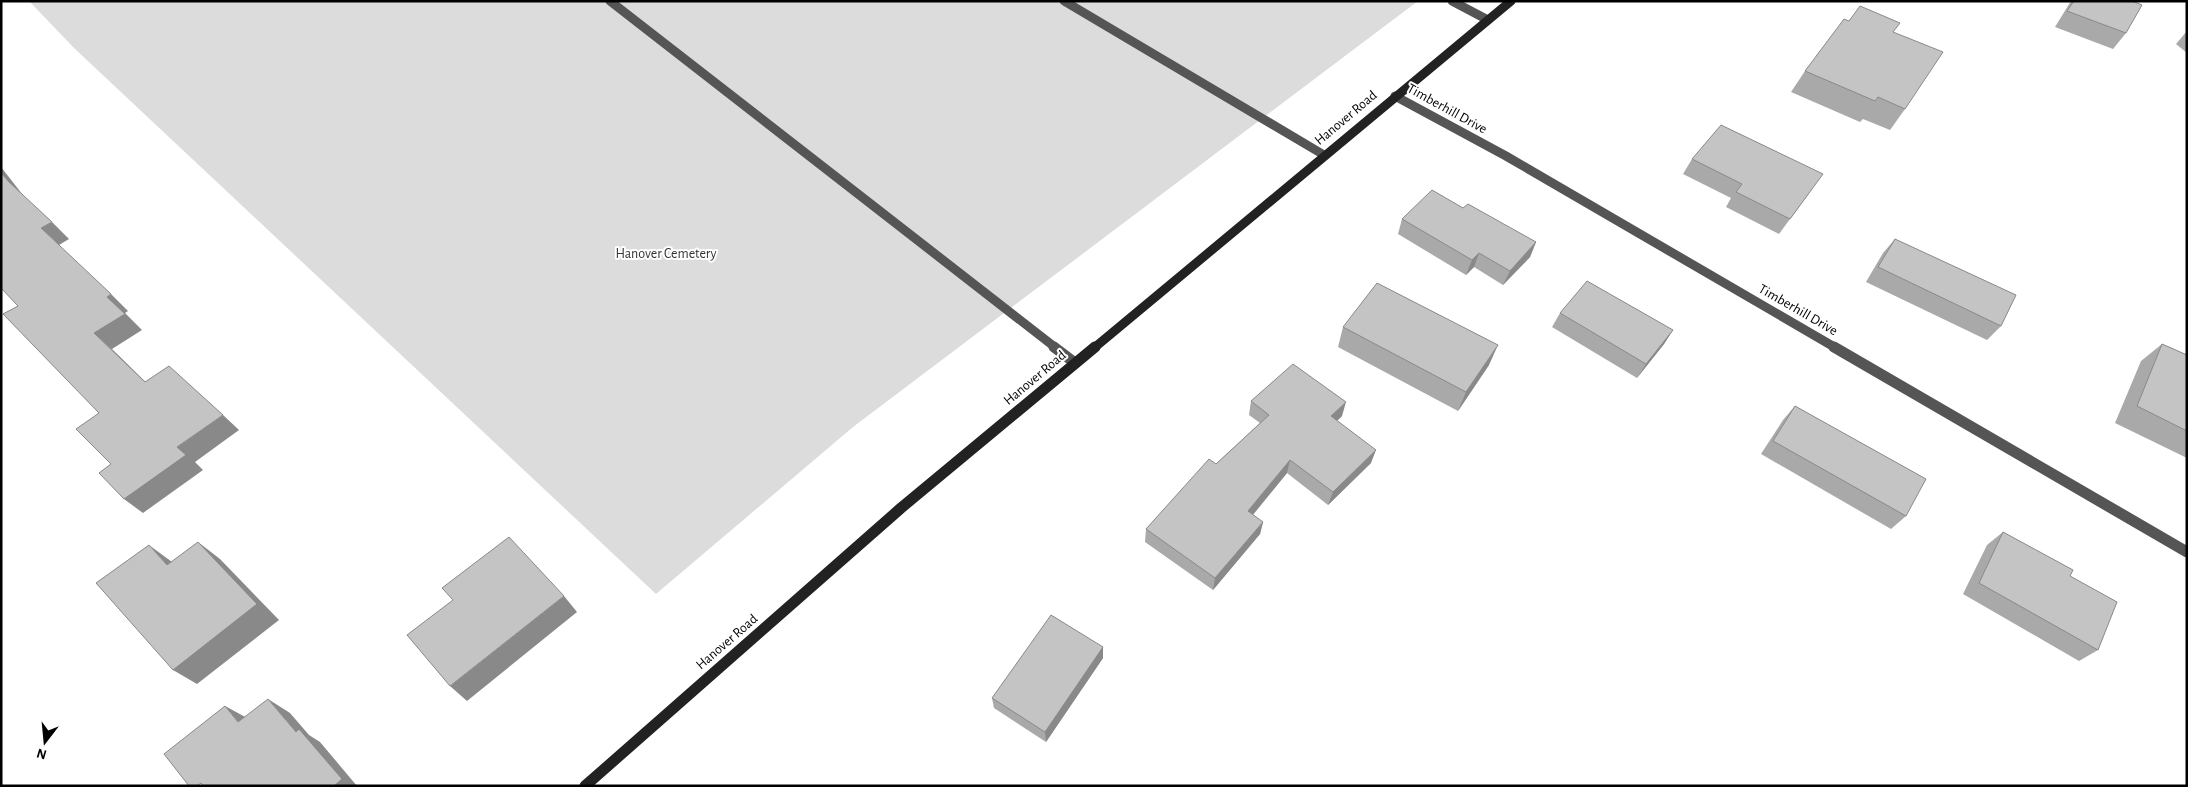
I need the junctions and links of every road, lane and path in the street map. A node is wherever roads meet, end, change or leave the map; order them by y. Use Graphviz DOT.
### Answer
graph roads {
  1 [pos="610,1"];
  2 [pos="1064,1"];
  3 [pos="1452,1"];
  4 [pos="1511,1"];
  5 [pos="1488,20"];
  6 [pos="1395,96"];
  7 [pos="1324,155"];
  8 [pos="1075,363"];
  9 [pos="2187,552"];
  10 [pos="585,786"];
  1 -- 8 [label="street"];
  2 -- 7 [label="street"];
  3 -- 5 [label="street"];
  4 -- 5 [label="street, Hanover Road"];
  5 -- 6 [label="street, Hanover Road"];
  6 -- 7 [label="street, Hanover Road"];
  6 -- 9 [label="street, Timberhill Drive"];
  7 -- 8 [label="street, Hanover Road"];
  8 -- 10 [label="street, Hanover Road"];
}
